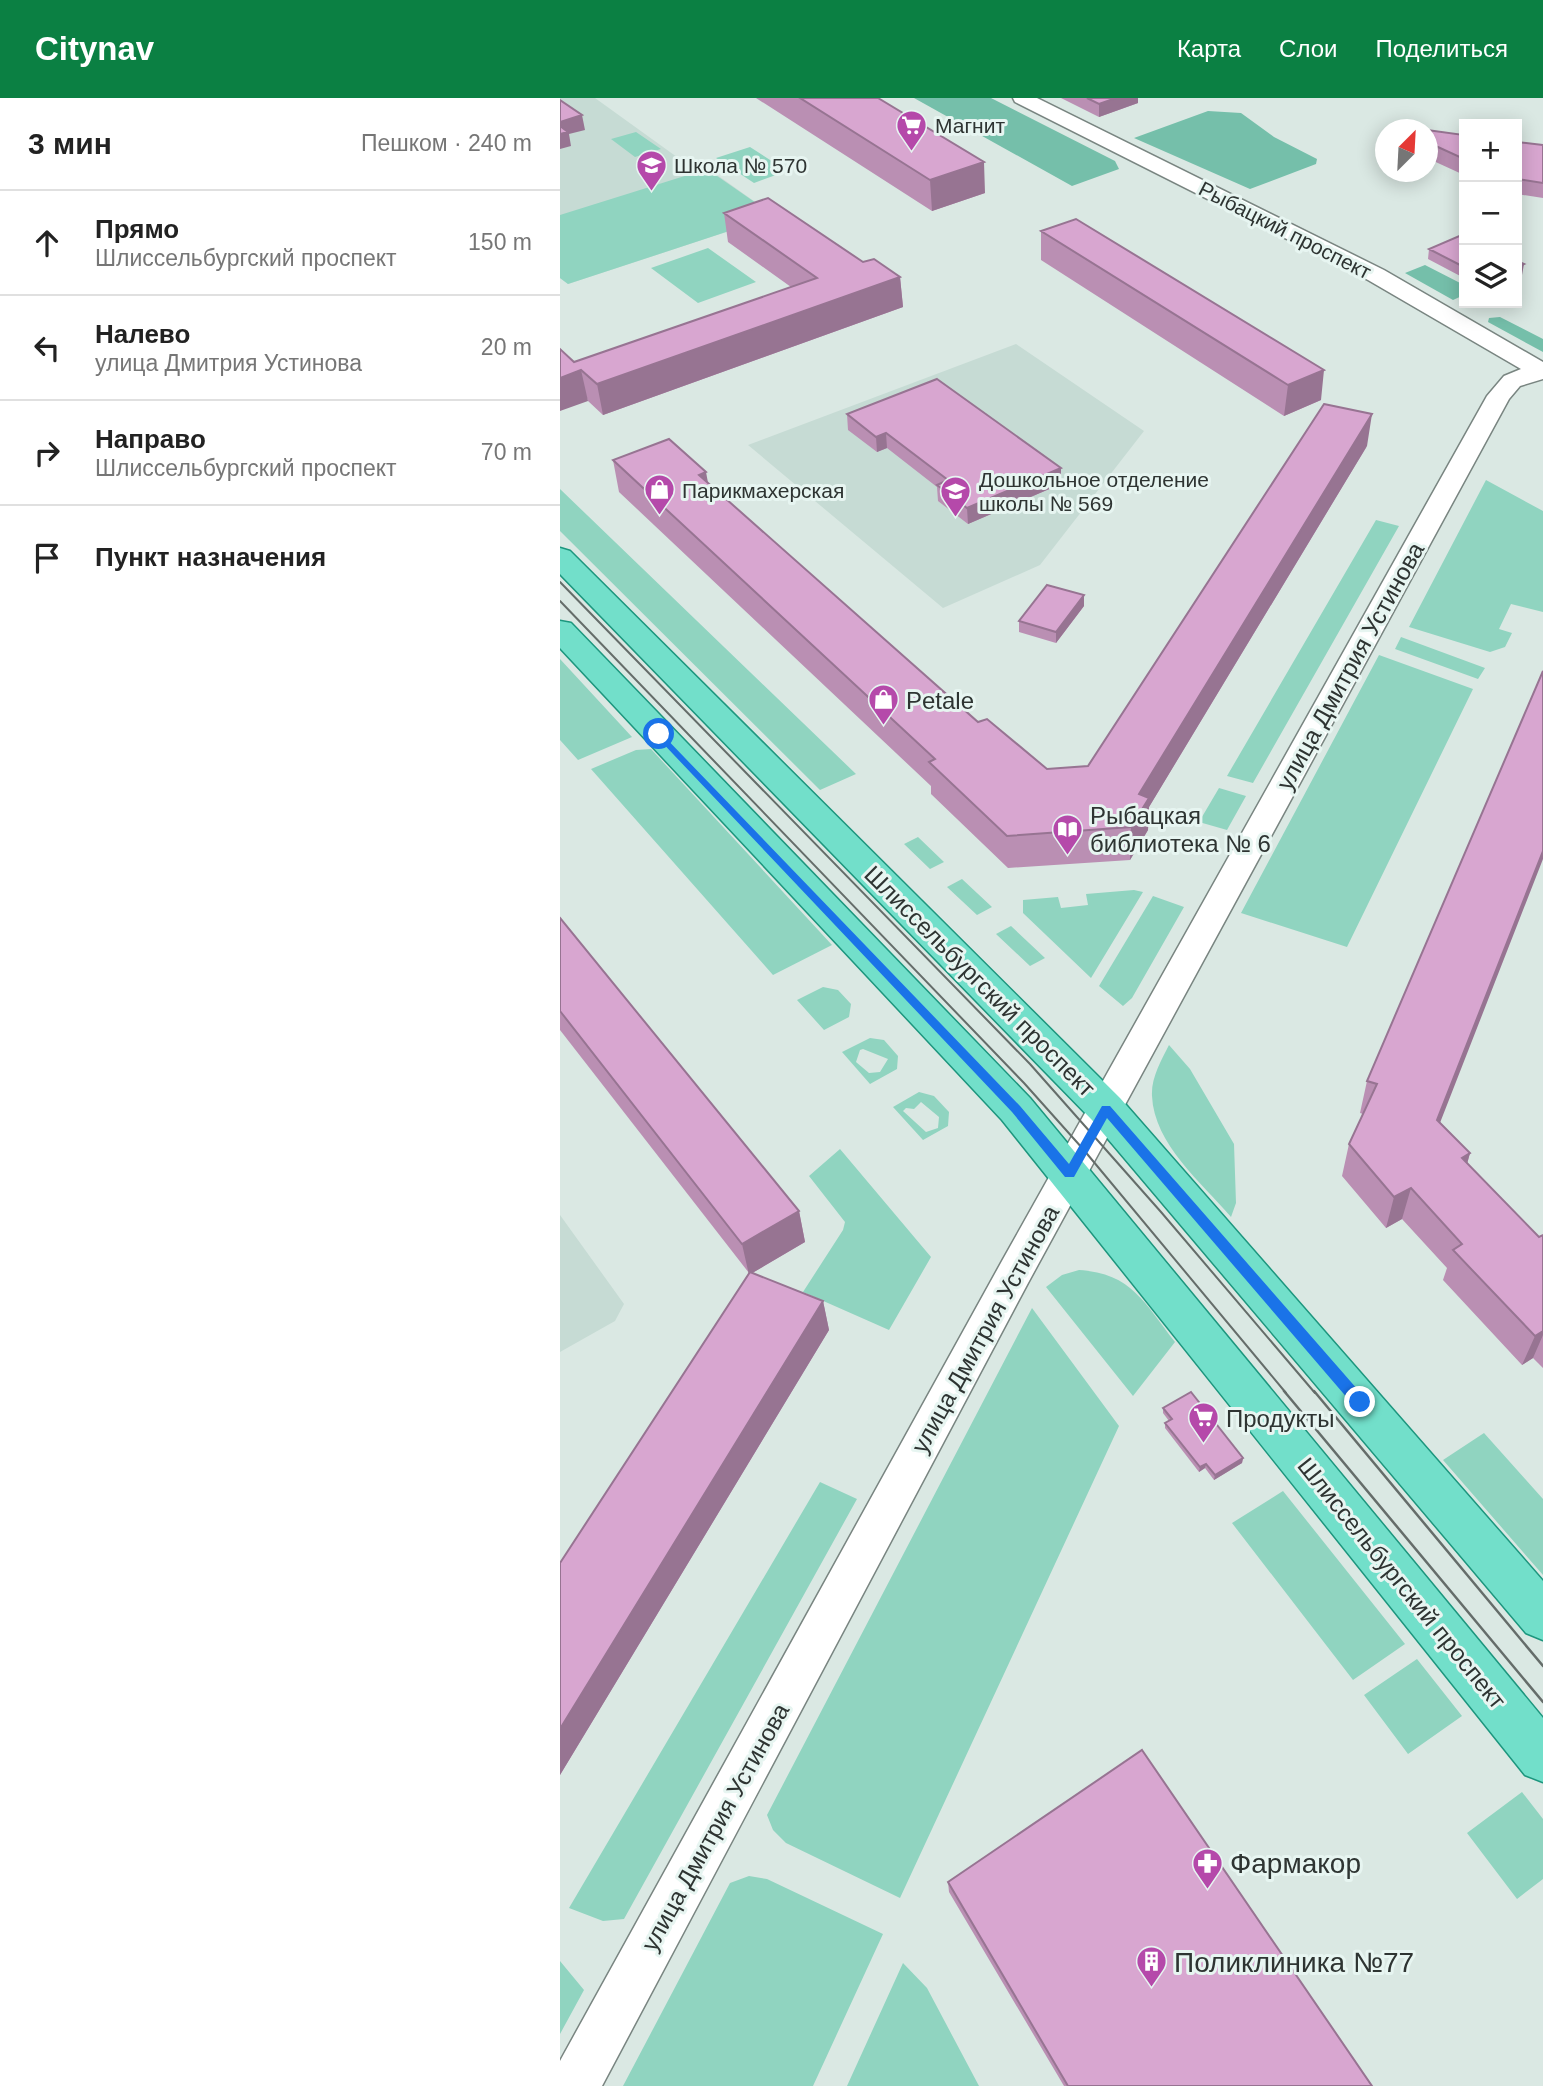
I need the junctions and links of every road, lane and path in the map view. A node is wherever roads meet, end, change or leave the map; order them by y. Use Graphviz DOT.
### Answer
graph roads {
  1 [pos="1022,98"];
  2 [pos="1541,371"];
  3 [pos="560,556"];
  4 [pos="560,630"];
  5 [pos="1106,1109"];
  6 [pos="1069,1174"];
  7 [pos="1543,1616"];
  8 [pos="1543,1757"];
  9 [pos="574,2086"];
  1 -- 2 [label="street, Рыбацкий проспект"];
  2 -- 5 [label="street, улица Дмитрия Устинова"];
  3 -- 5 [label="main road, Шлиссельбургский проспект"];
  4 -- 6 [label="main road, Шлиссельбургский проспект"];
  5 -- 6 [label="street, улица Дмитрия Устинова"];
  5 -- 7 [label="main road, Шлиссельбургский проспект"];
  6 -- 8 [label="main road, Шлиссельбургский проспект"];
  6 -- 9 [label="street, улица Дмитрия Устинова"];
}
